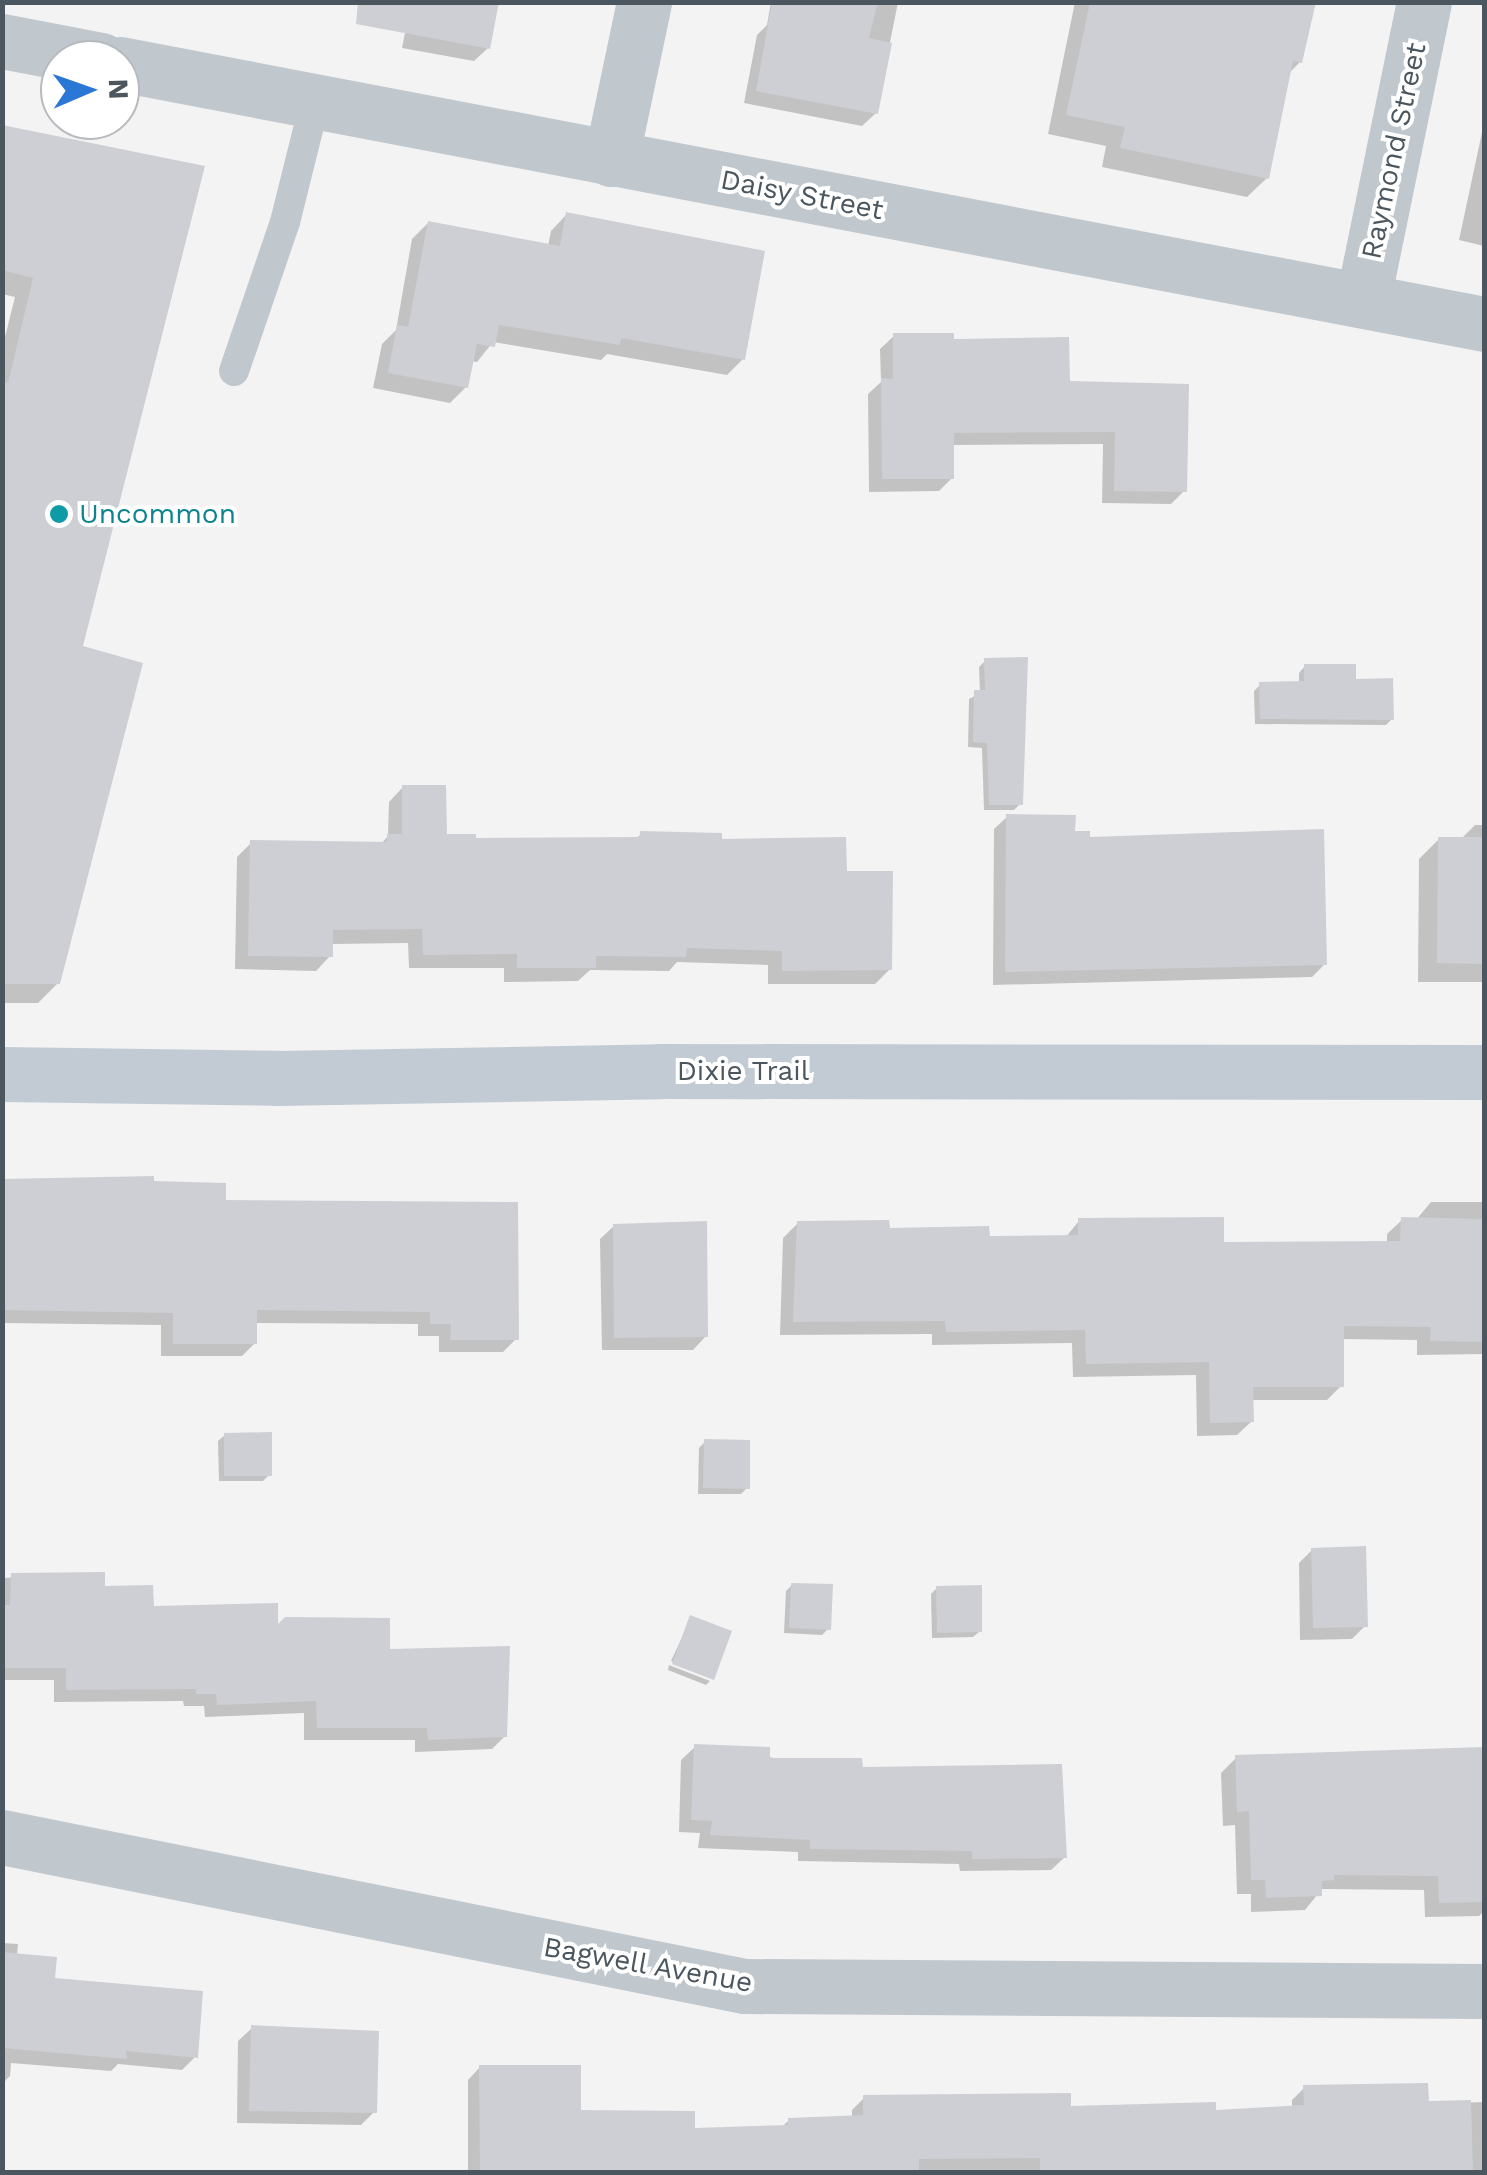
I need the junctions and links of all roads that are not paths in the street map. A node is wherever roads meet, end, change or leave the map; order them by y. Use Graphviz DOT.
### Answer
graph roads {
  1 [pos="644,2"];
  2 [pos="1424,2"];
  3 [pos="2,41"];
  4 [pos="40,48"];
  5 [pos="140,68"];
  6 [pos="314,102"];
  7 [pos="610,159"];
  8 [pos="1364,299"];
  9 [pos="1484,324"];
  10 [pos="234,371"];
  11 [pos="1484,1072"];
  12 [pos="2,1074"];
  13 [pos="2,1837"];
  14 [pos="1484,1991"];
  1 -- 7 [label="street"];
  2 -- 8 [label="street, Raymond Street"];
  3 -- 4 [label="street"];
  5 -- 6 [label="street, Daisy Street"];
  6 -- 7 [label="street, Daisy Street"];
  6 -- 10 [label="lane"];
  7 -- 8 [label="street, Daisy Street"];
  8 -- 9 [label="street, Daisy Street"];
  11 -- 12 [label="main road, Dixie Trail"];
  13 -- 14 [label="street, Bagwell Avenue"];
}
